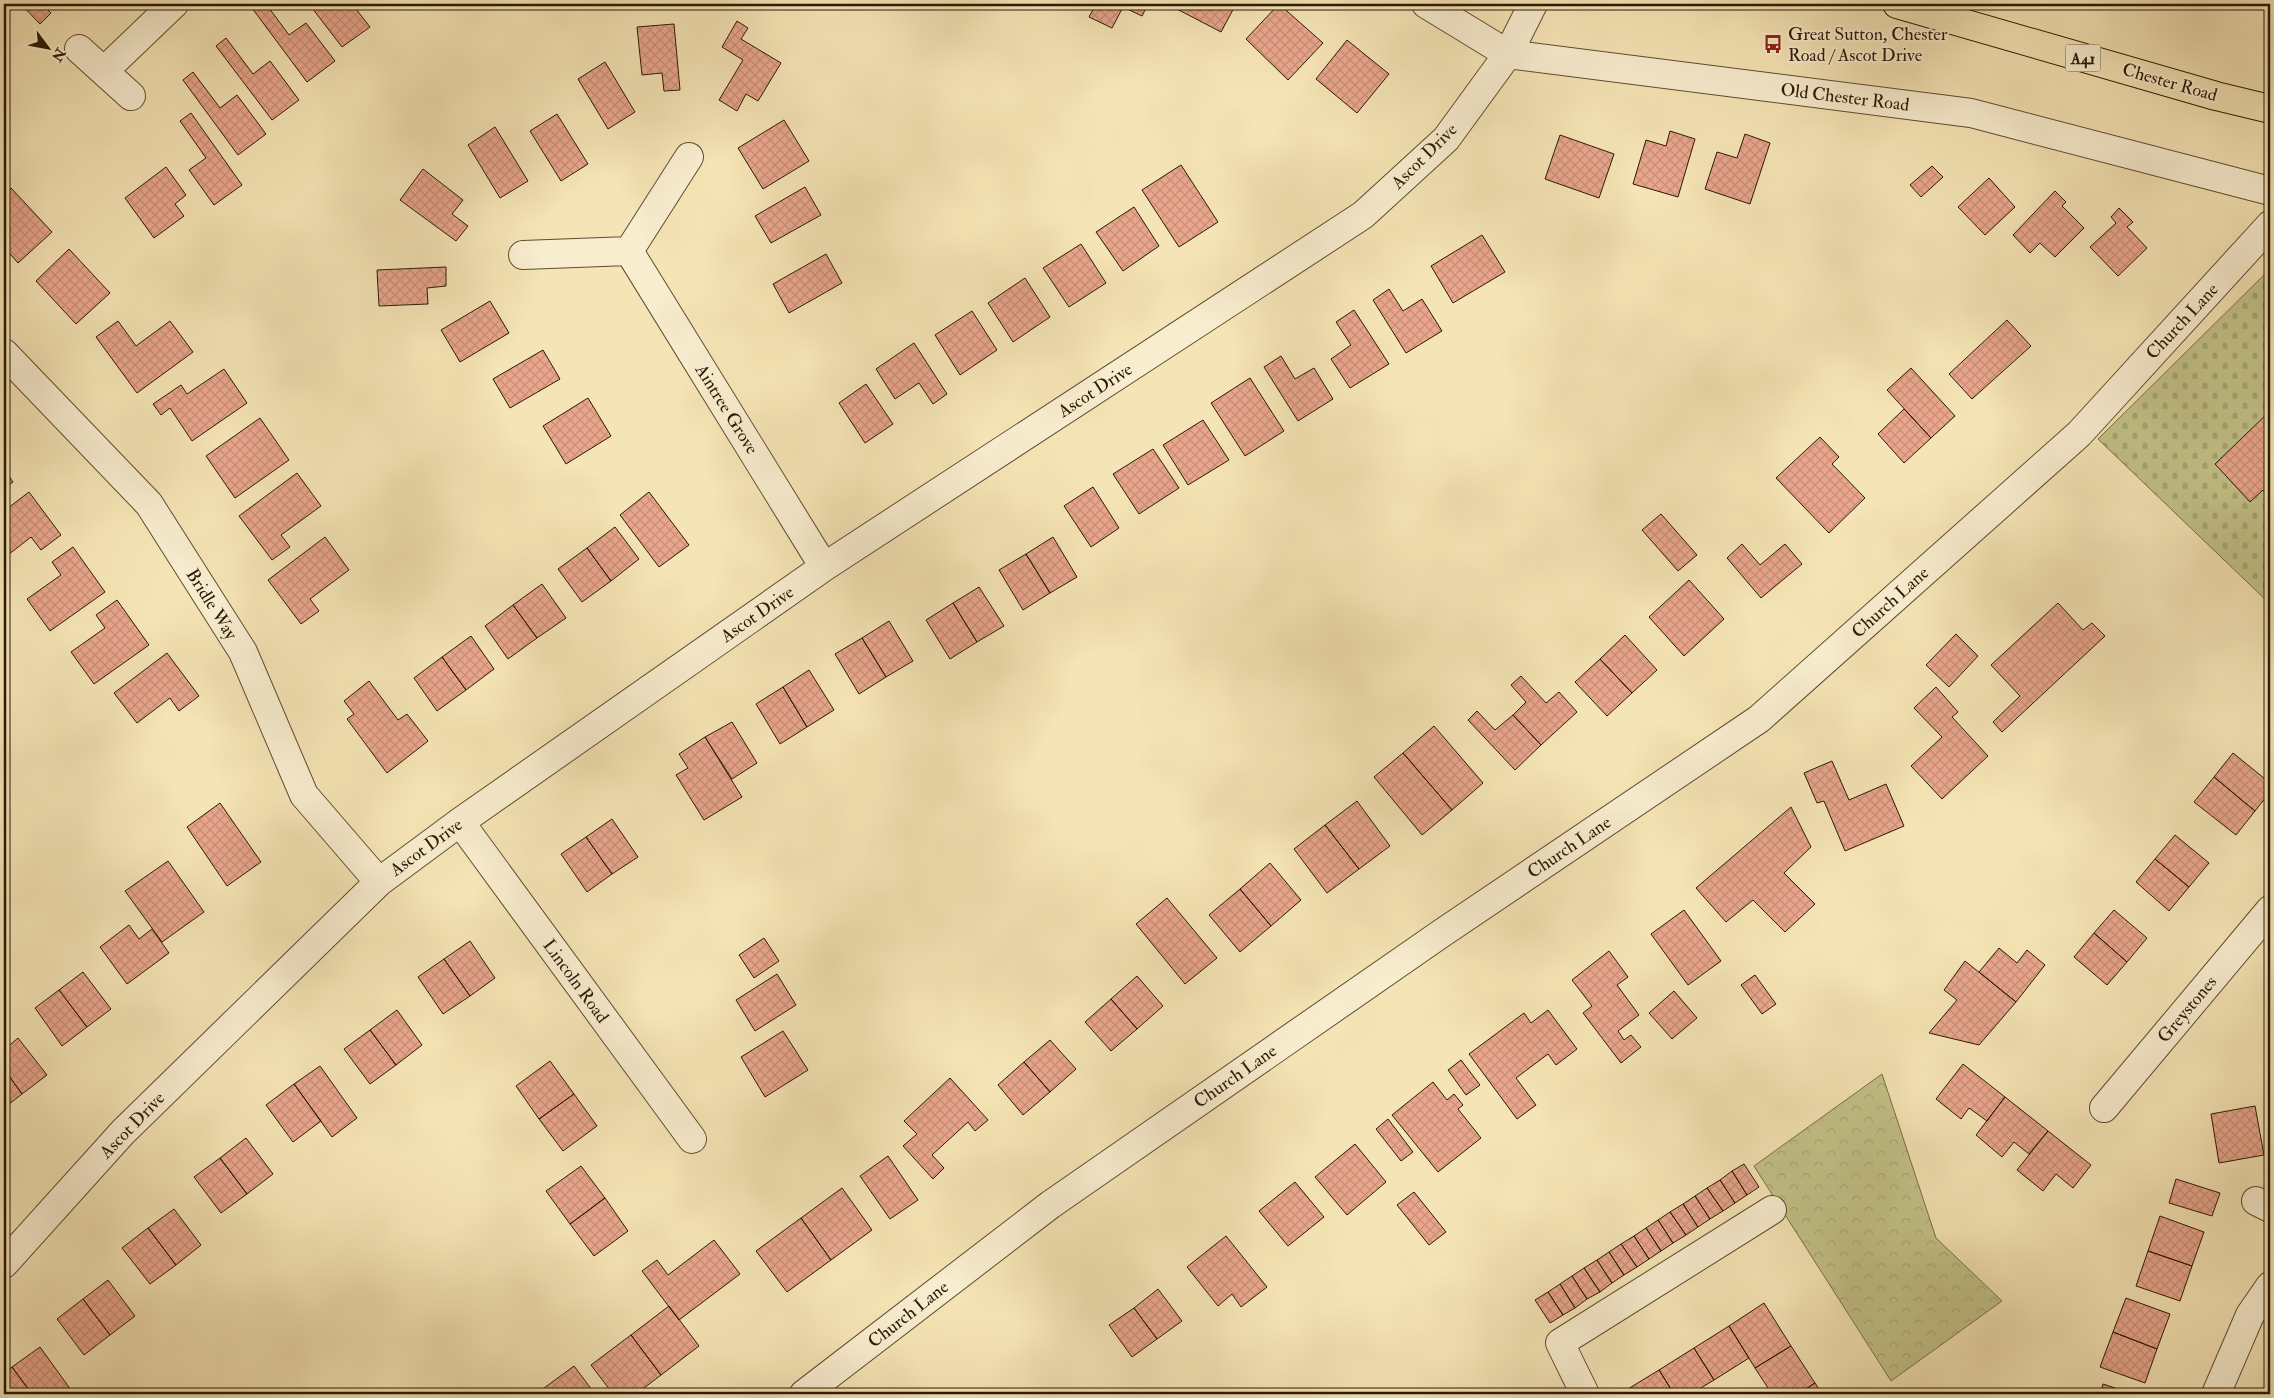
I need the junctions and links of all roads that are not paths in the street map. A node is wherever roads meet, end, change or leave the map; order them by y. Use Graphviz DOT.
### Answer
graph roads {
  1 [pos="174,4"];
  2 [pos="1426,4"];
  3 [pos="1533,4"];
  4 [pos="1897,4"];
  5 [pos="79,49"];
  6 [pos="1508,54"];
  7 [pos="104,71"];
  8 [pos="131,96"];
  9 [pos="2270,108"];
  10 [pos="689,157"];
  11 [pos="2270,191"];
  12 [pos="2270,225"];
  13 [pos="629,251"];
  14 [pos="523,255"];
  15 [pos="4,353"];
  16 [pos="824,567"];
  17 [pos="460,822"];
  18 [pos="379,882"];
  19 [pos="2270,910"];
  20 [pos="2104,1108"];
  21 [pos="692,1139"];
  22 [pos="1772,1210"];
  23 [pos="4,1264"];
  24 [pos="2270,1286"];
  25 [pos="804,1394"];
  26 [pos="1585,1394"];
  27 [pos="2216,1394"];
  1 -- 7 [label="street"];
  2 -- 6 [label="street, Old Chester Road"];
  3 -- 6 [label="street, Ascot Drive"];
  4 -- 9 [label="main road, Chester Road / A41"];
  5 -- 7 [label="street"];
  6 -- 11 [label="street, Old Chester Road"];
  6 -- 16 [label="street, Ascot Drive"];
  7 -- 8 [label="street"];
  10 -- 13 [label="street"];
  12 -- 25 [label="street, Church Lane"];
  13 -- 14 [label="street"];
  13 -- 16 [label="street, Aintree Grove"];
  15 -- 18 [label="street, Bridle Way"];
  16 -- 17 [label="street, Ascot Drive"];
  17 -- 18 [label="street, Ascot Drive"];
  17 -- 21 [label="street, Lincoln Road"];
  18 -- 23 [label="street, Ascot Drive"];
  19 -- 20 [label="street, Greystones"];
  22 -- 26 [label="street"];
  24 -- 27 [label="street"];
}
